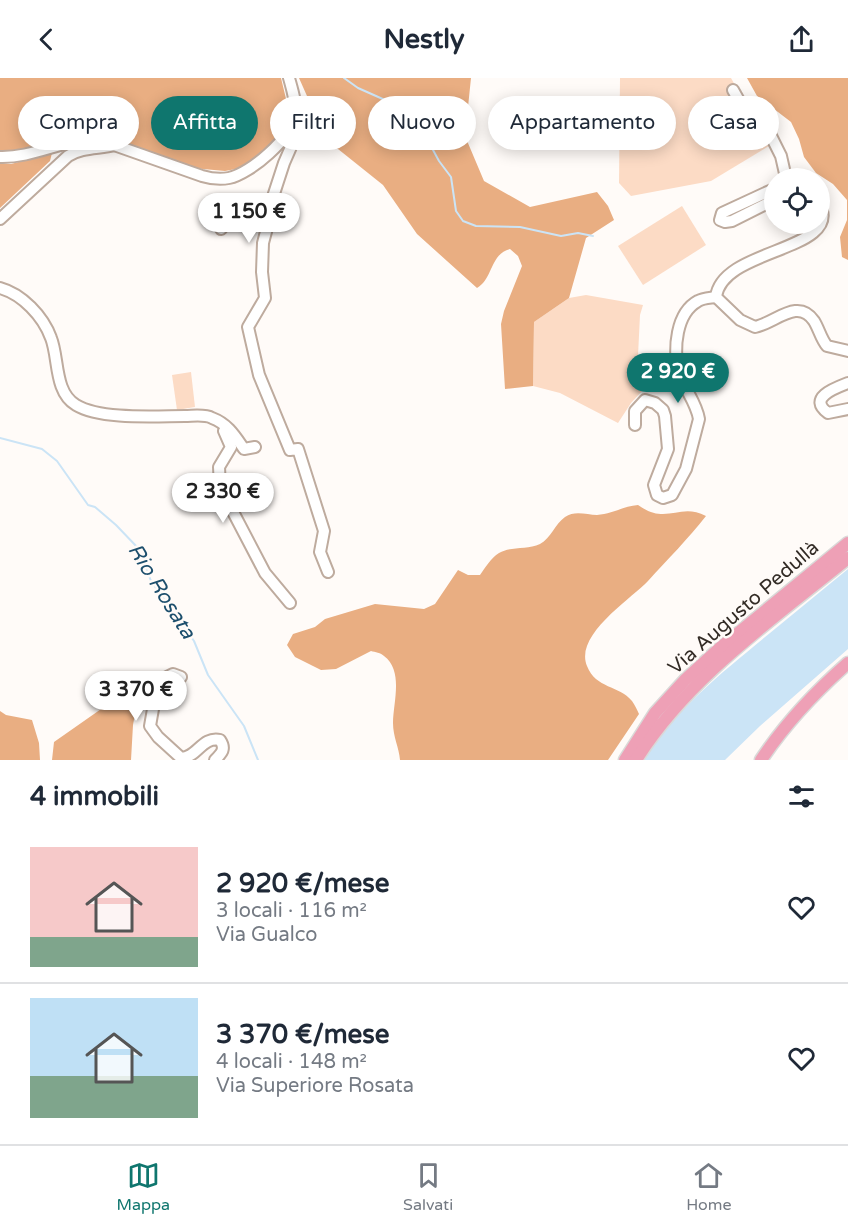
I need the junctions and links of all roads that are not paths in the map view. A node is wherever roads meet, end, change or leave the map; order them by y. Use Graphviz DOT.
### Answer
graph roads {
  1 [pos="289,78"];
  2 [pos="733,90"];
  3 [pos="292,96"];
  4 [pos="41,150"];
  5 [pos="78,150"];
  6 [pos="129,150"];
  7 [pos="271,150"];
  8 [pos="290,150"];
  9 [pos="0,157"];
  10 [pos="784,168"];
  11 [pos="764,194"];
  12 [pos="764,205"];
  13 [pos="268,218"];
  14 [pos="0,219"];
  15 [pos="221,229"];
  16 [pos="813,234"];
  17 [pos="0,288"];
  18 [pos="716,297"];
  19 [pos="848,351"];
  20 [pos="848,383"];
  21 [pos="848,409"];
  22 [pos="218,421"];
  23 [pos="635,425"];
  24 [pos="255,447"];
  25 [pos="848,543"];
  26 [pos="848,558"];
  27 [pos="328,572"];
  28 [pos="290,603"];
  29 [pos="848,663"];
  30 [pos="181,677"];
  31 [pos="215,760"];
  32 [pos="624,760"];
  33 [pos="636,760"];
  34 [pos="761,760"];
  1 -- 3 [label="street"];
  2 -- 10 [label="street"];
  4 -- 9 [label="street"];
  5 -- 14 [label="street"];
  6 -- 7 [label="street"];
  8 -- 13 [label="street"];
  11 -- 12 [label="street"];
  13 -- 15 [label="street"];
  13 -- 27 [label="street"];
  16 -- 18 [label="street"];
  17 -- 22 [label="street"];
  18 -- 19 [label="street"];
  18 -- 23 [label="street"];
  20 -- 21 [label="street"];
  22 -- 24 [label="street"];
  22 -- 28 [label="street"];
  25 -- 32 [label="main road, Via Augusto Pedullà"];
  26 -- 33 [label="main road, Via Augusto Pedullà"];
  29 -- 34 [label="main road"];
  30 -- 31 [label="street"];
}
